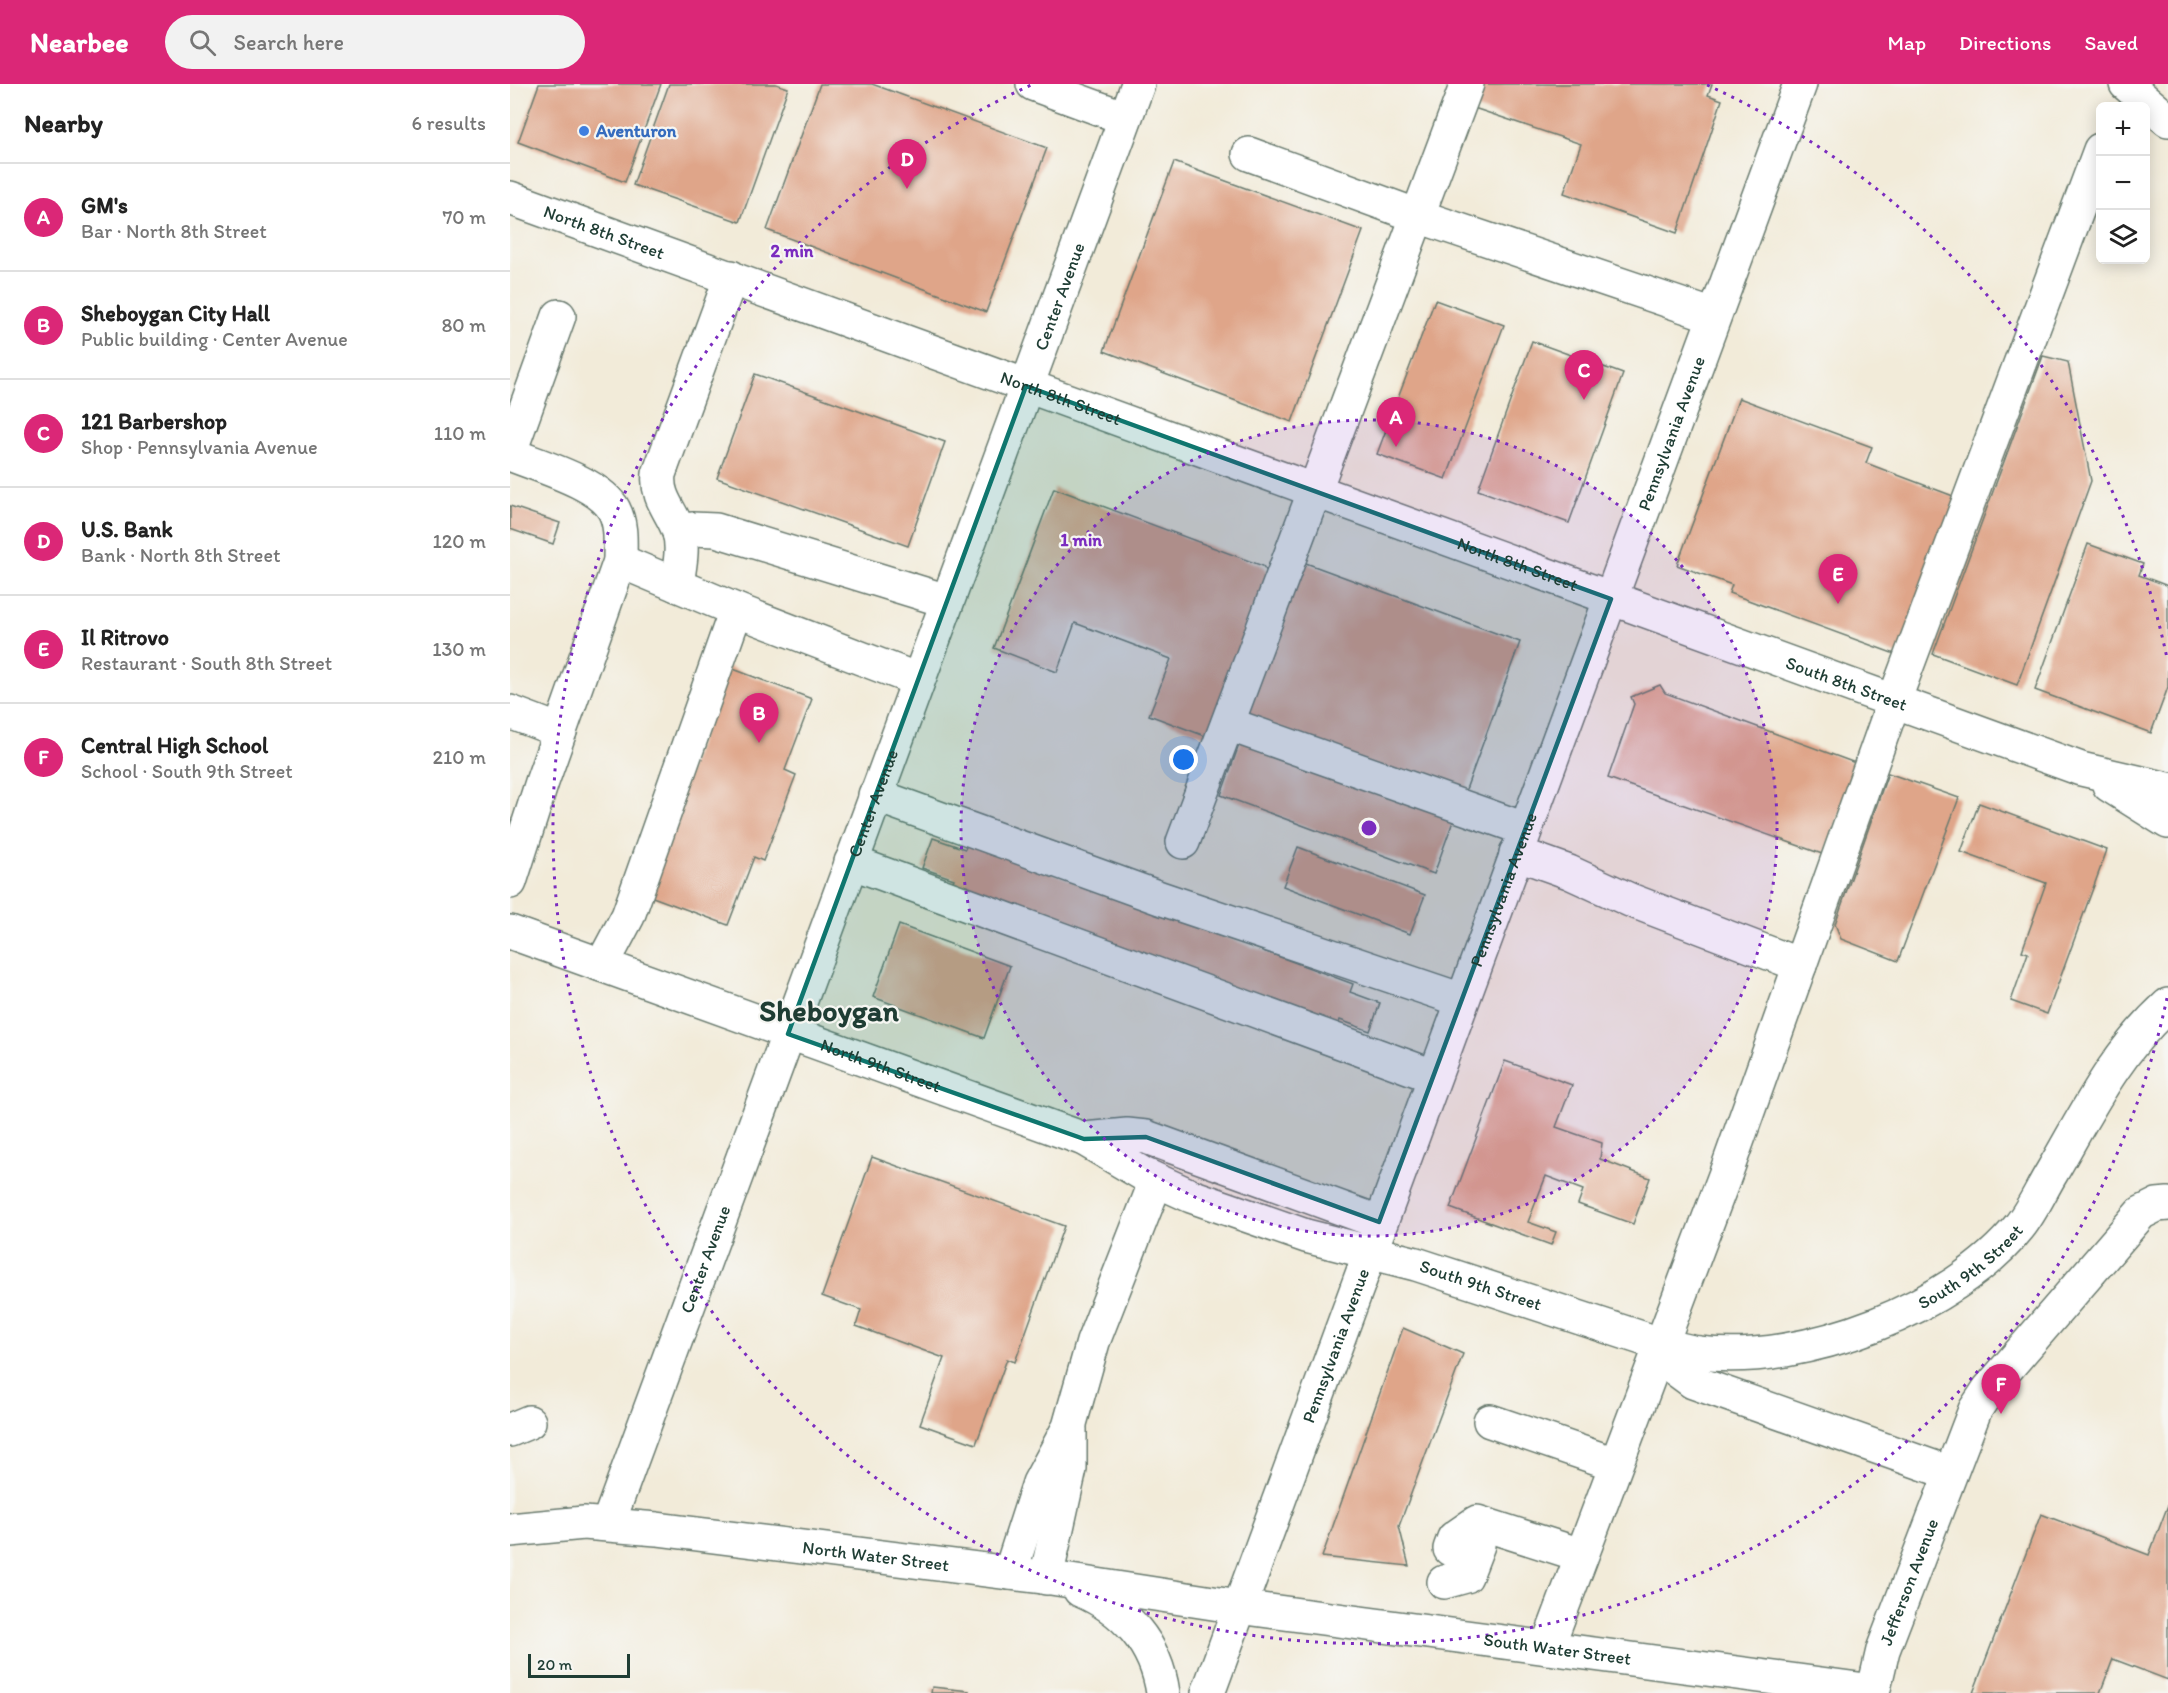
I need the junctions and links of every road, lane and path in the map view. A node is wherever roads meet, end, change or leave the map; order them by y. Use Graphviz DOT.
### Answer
graph roads {
  1 [pos="1033,84"];
  2 [pos="1137,84"];
  3 [pos="1467,84"];
  4 [pos="1800,84"];
  5 [pos="2123,91"];
  6 [pos="1125,118"];
  7 [pos="2168,120"];
  8 [pos="1250,154"];
  9 [pos="2098,156"];
  10 [pos="510,198"];
  11 [pos="1418,216"];
  12 [pos="731,277"];
  13 [pos="559,316"];
  14 [pos="1714,316"];
  15 [pos="1026,386"];
  16 [pos="510,453"];
  17 [pos="1316,491"];
  18 [pos="679,533"];
  19 [pos="620,561"];
  20 [pos="677,585"];
  21 [pos="1611,599"];
  22 [pos="947,601"];
  23 [pos="736,610"];
  24 [pos="918,680"];
  25 [pos="1894,701"];
  26 [pos="510,712"];
  27 [pos="1228,724"];
  28 [pos="560,731"];
  29 [pos="2081,769"];
  30 [pos="2168,789"];
  31 [pos="875,795"];
  32 [pos="2168,822"];
  33 [pos="1521,841"];
  34 [pos="1183,842"];
  35 [pos="851,862"];
  36 [pos="510,882"];
  37 [pos="510,932"];
  38 [pos="602,965"];
  39 [pos="1800,965"];
  40 [pos="1462,1000"];
  41 [pos="2168,1005"];
  42 [pos="788,1034"];
  43 [pos="1433,1076"];
  44 [pos="1084,1139"];
  45 [pos="1156,1181"];
  46 [pos="2168,1204"];
  47 [pos="1379,1222"];
  48 [pos="1368,1252"];
  49 [pos="1660,1344"];
  50 [pos="1490,1421"];
  51 [pos="1070,1427"];
  52 [pos="1615,1464"];
  53 [pos="1950,1473"];
  54 [pos="608,1524"];
  55 [pos="510,1530"];
  56 [pos="1581,1555"];
  57 [pos="1010,1573"];
  58 [pos="1048,1578"];
  59 [pos="1239,1607"];
  60 [pos="1431,1633"];
  61 [pos="1547,1647"];
  62 [pos="1873,1692"];
  63 [pos="1163,1693"];
  64 [pos="1208,1693"];
  1 -- 6 [label="street"];
  2 -- 6 [label="street, Center Avenue"];
  3 -- 11 [label="street"];
  4 -- 14 [label="street, Pennsylvania Avenue"];
  5 -- 7 [label="street"];
  6 -- 15 [label="street, Center Avenue"];
  8 -- 11 [label="street"];
  9 -- 25 [label="street"];
  10 -- 12 [label="street, North 8th Street"];
  11 -- 14 [label="street"];
  11 -- 17 [label="street"];
  12 -- 15 [label="street, North 8th Street"];
  12 -- 18 [label="street"];
  13 -- 16 [label="street"];
  14 -- 21 [label="street, Pennsylvania Avenue"];
  15 -- 17 [label="street, North 8th Street"];
  15 -- 22 [label="street, Center Avenue"];
  16 -- 19 [label="street"];
  17 -- 21 [label="street, North 8th Street"];
  17 -- 27 [label="street"];
  18 -- 20 [label="street"];
  18 -- 22 [label="street"];
  19 -- 20 [label="street"];
  19 -- 28 [label="street"];
  20 -- 23 [label="street"];
  21 -- 25 [label="street, South 8th Street"];
  21 -- 33 [label="street, Pennsylvania Avenue"];
  22 -- 24 [label="street, Center Avenue"];
  23 -- 24 [label="street"];
  23 -- 38 [label="street"];
  24 -- 31 [label="street, Center Avenue"];
  25 -- 29 [label="street, South 8th Street"];
  25 -- 39 [label="street"];
  26 -- 28 [label="street"];
  27 -- 33 [label="street"];
  27 -- 34 [label="street"];
  28 -- 36 [label="street"];
  29 -- 30 [label="street, South 8th Street"];
  29 -- 32 [label="street, South 8th Street"];
  31 -- 35 [label="street, Center Avenue"];
  31 -- 40 [label="street"];
  33 -- 39 [label="street"];
  33 -- 40 [label="street, Pennsylvania Avenue"];
  35 -- 42 [label="street, Center Avenue"];
  35 -- 43 [label="street"];
  37 -- 38 [label="street, North 9th Street"];
  38 -- 42 [label="street, North 9th Street"];
  39 -- 49 [label="street"];
  40 -- 43 [label="street, Pennsylvania Avenue"];
  41 -- 49 [label="street, South 9th Street"];
  42 -- 44 [label="street, North 9th Street"];
  42 -- 54 [label="street, Center Avenue"];
  43 -- 47 [label="street, Pennsylvania Avenue"];
  44 -- 45 [label="street, North 9th Street"];
  44 -- 47 [label="street, North 9th Street"];
  45 -- 48 [label="street, North 9th Street"];
  45 -- 51 [label="street"];
  46 -- 53 [label="street, Jefferson Avenue"];
  47 -- 48 [label="street, Pennsylvania Avenue"];
  48 -- 49 [label="street, South 9th Street"];
  48 -- 59 [label="street, Pennsylvania Avenue"];
  49 -- 52 [label="street"];
  49 -- 53 [label="street"];
  50 -- 52 [label="street"];
  51 -- 57 [label="street"];
  51 -- 58 [label="street"];
  52 -- 56 [label="street"];
  53 -- 62 [label="street, Jefferson Avenue"];
  54 -- 55 [label="street, North Water Street"];
  54 -- 57 [label="street, North Water Street"];
  56 -- 60 [label="street"];
  56 -- 61 [label="street"];
  57 -- 58 [label="street, North Water Street"];
  58 -- 59 [label="street, North Water Street"];
  58 -- 63 [label="street"];
  59 -- 60 [label="street, South Water Street"];
  59 -- 64 [label="street, Pennsylvania Avenue"];
  60 -- 61 [label="street, South Water Street"];
  61 -- 62 [label="street, South Water Street"];
}
